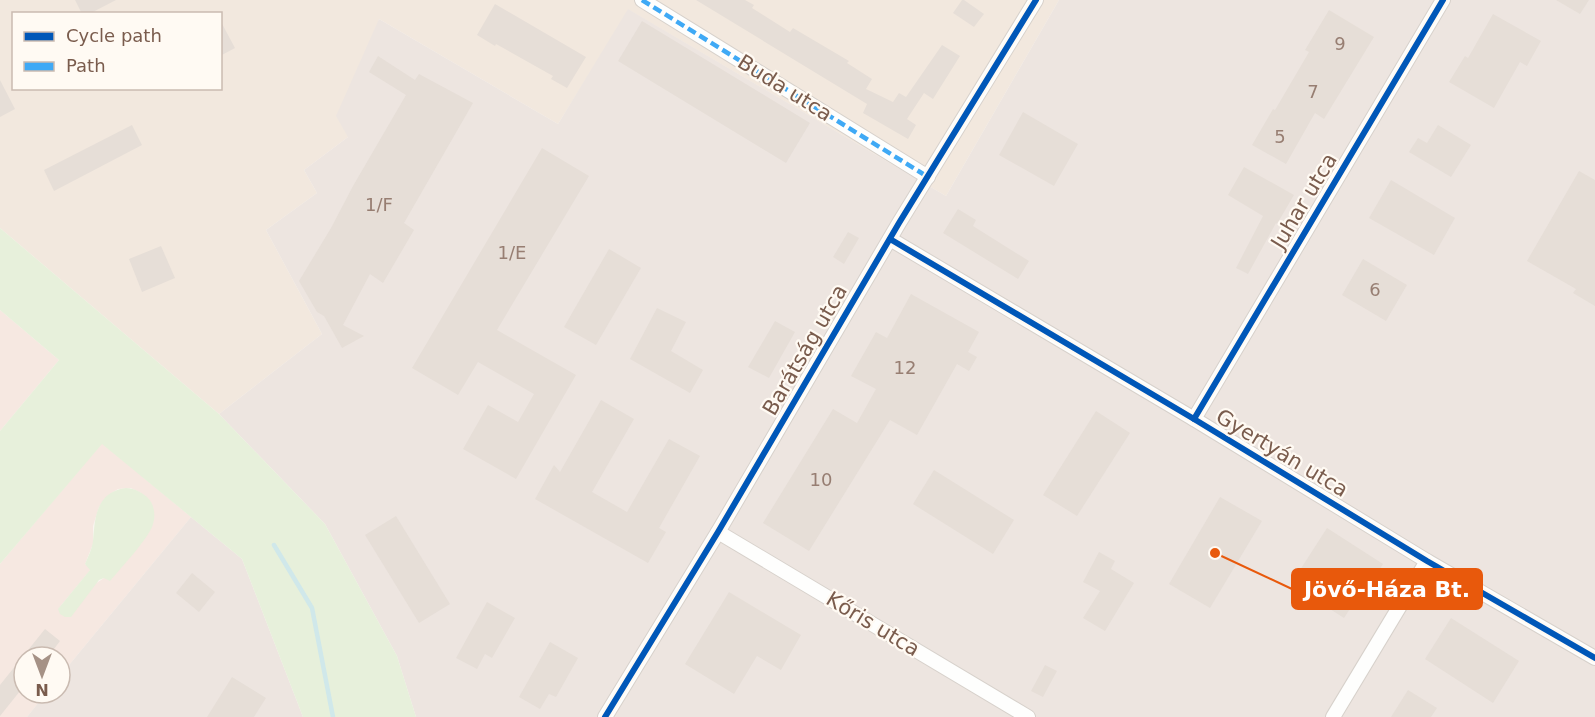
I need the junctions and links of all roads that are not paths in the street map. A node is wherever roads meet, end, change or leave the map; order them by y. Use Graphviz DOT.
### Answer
graph roads {
  1 [pos="642,0"];
  2 [pos="1036,0"];
  3 [pos="1443,0"];
  4 [pos="928,177"];
  5 [pos="891,239"];
  6 [pos="1194,419"];
  7 [pos="718,532"];
  8 [pos="1426,561"];
  9 [pos="1595,658"];
  10 [pos="605,717"];
  11 [pos="1028,717"];
  12 [pos="1333,717"];
  1 -- 4 [label="street, Buda utca"];
  2 -- 4 [label="street, Barátság utca"];
  3 -- 6 [label="street, Juhar utca"];
  4 -- 5 [label="street, Barátság utca"];
  5 -- 6 [label="street, Gyertyán utca"];
  5 -- 7 [label="street, Barátság utca"];
  6 -- 8 [label="street, Gyertyán utca"];
  7 -- 10 [label="street, Barátság utca"];
  7 -- 11 [label="street, Kőris utca"];
  8 -- 9 [label="street, Gyertyán utca"];
  8 -- 12 [label="street"];
}
